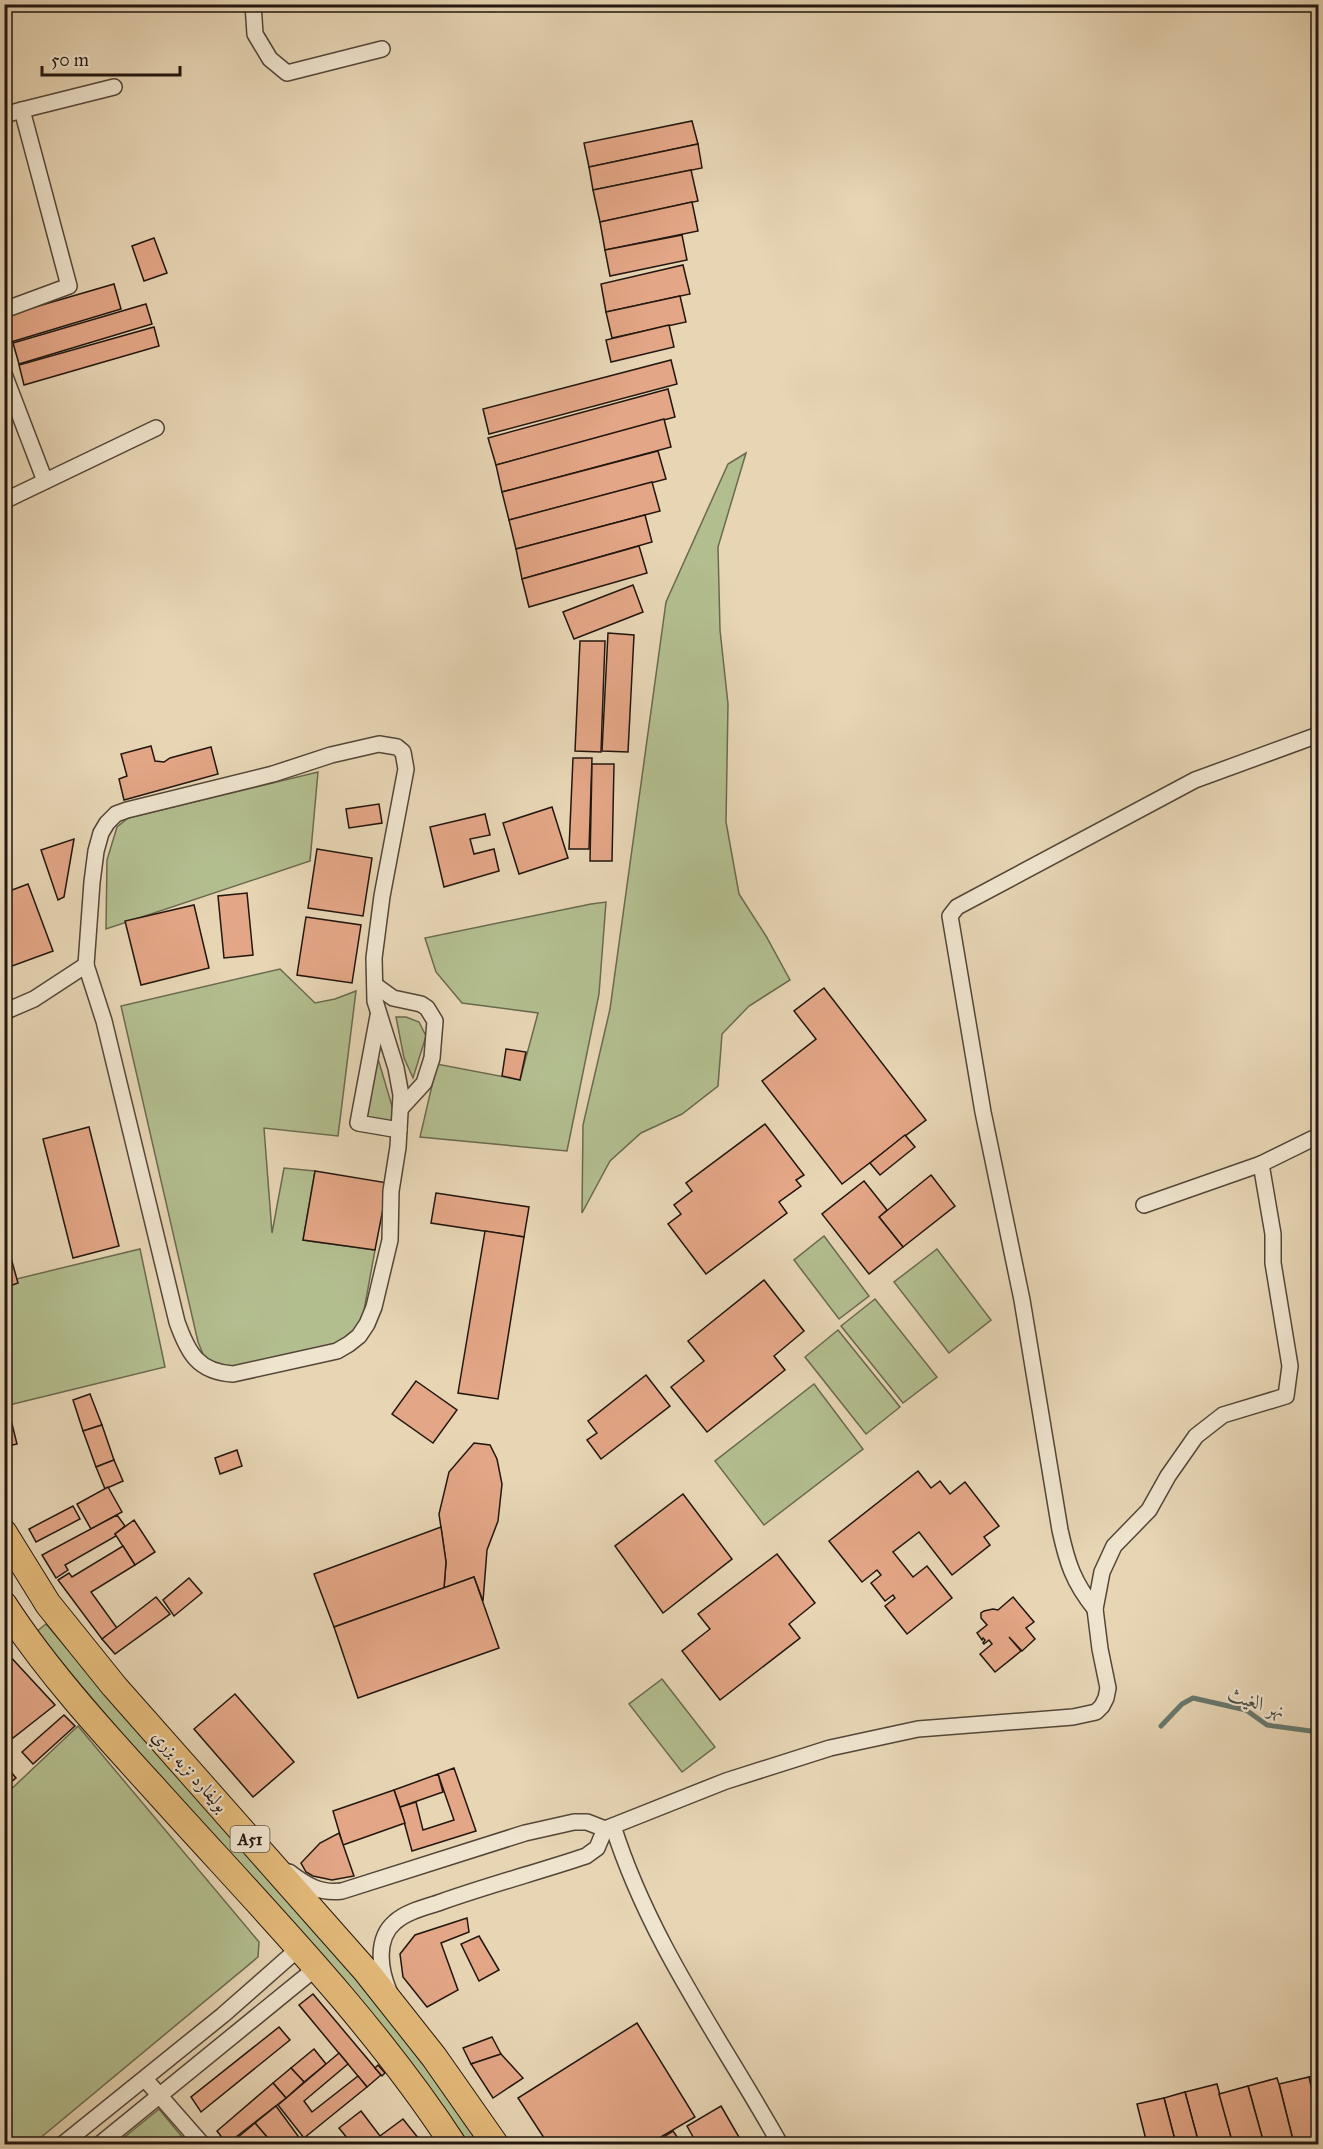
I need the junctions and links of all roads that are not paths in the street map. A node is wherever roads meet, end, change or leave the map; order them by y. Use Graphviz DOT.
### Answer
graph roads {
  1 [pos="253,4"];
  2 [pos="382,49"];
  3 [pos="114,87"];
  4 [pos="22,110"];
  5 [pos="4,115"];
  6 [pos="4,310"];
  7 [pos="4,374"];
  8 [pos="156,429"];
  9 [pos="45,481"];
  10 [pos="4,501"];
  11 [pos="1318,735"];
  12 [pos="86,965"];
  13 [pos="375,985"];
  14 [pos="4,1012"];
  15 [pos="378,1013"];
  16 [pos="402,1107"];
  17 [pos="399,1130"];
  18 [pos="1318,1136"];
  19 [pos="1261,1164"];
  20 [pos="1144,1205"];
  21 [pos="4,1533"];
  22 [pos="4,1605"];
  23 [pos="1095,1609"];
  24 [pos="4,1633"];
  25 [pos="84,1711"];
  26 [pos="609,1828"];
  27 [pos="251,1840"];
  28 [pos="298,1949"];
  29 [pos="316,1968"];
  30 [pos="403,2017"];
  31 [pos="145,2079"];
  32 [pos="160,2097"];
  33 [pos="63,2145"];
  34 [pos="100,2145"];
  35 [pos="202,2145"];
  36 [pos="453,2145"];
  37 [pos="495,2145"];
  38 [pos="780,2145"];
  1 -- 2 [label="street"];
  3 -- 4 [label="street"];
  4 -- 5 [label="street"];
  4 -- 6 [label="street"];
  7 -- 9 [label="street"];
  8 -- 9 [label="street"];
  9 -- 10 [label="street"];
  11 -- 23 [label="street"];
  12 -- 13 [label="street"];
  12 -- 14 [label="street"];
  12 -- 17 [label="street"];
  13 -- 15 [label="street"];
  13 -- 16 [label="street"];
  15 -- 16 [label="street"];
  15 -- 17 [label="street"];
  16 -- 17 [label="street"];
  18 -- 19 [label="street"];
  19 -- 20 [label="street"];
  19 -- 23 [label="street"];
  21 -- 27 [label="highway, بوليفارد نزيه بزري / A51"];
  22 -- 25 [label="highway, A51"];
  23 -- 26 [label="street"];
  24 -- 25 [label="highway"];
  25 -- 28 [label="highway, A51"];
  26 -- 27 [label="street"];
  26 -- 30 [label="street"];
  26 -- 38 [label="street"];
  27 -- 30 [label="highway, بوليفارد نزيه بزري / A51"];
  28 -- 29 [label="highway, A51"];
  28 -- 31 [label="street"];
  29 -- 32 [label="street"];
  29 -- 36 [label="highway, A51"];
  30 -- 37 [label="highway, بوليفارد نزيه بزري / A51"];
  31 -- 32 [label="street"];
  31 -- 33 [label="street"];
  32 -- 34 [label="street"];
  32 -- 35 [label="street"];
}
